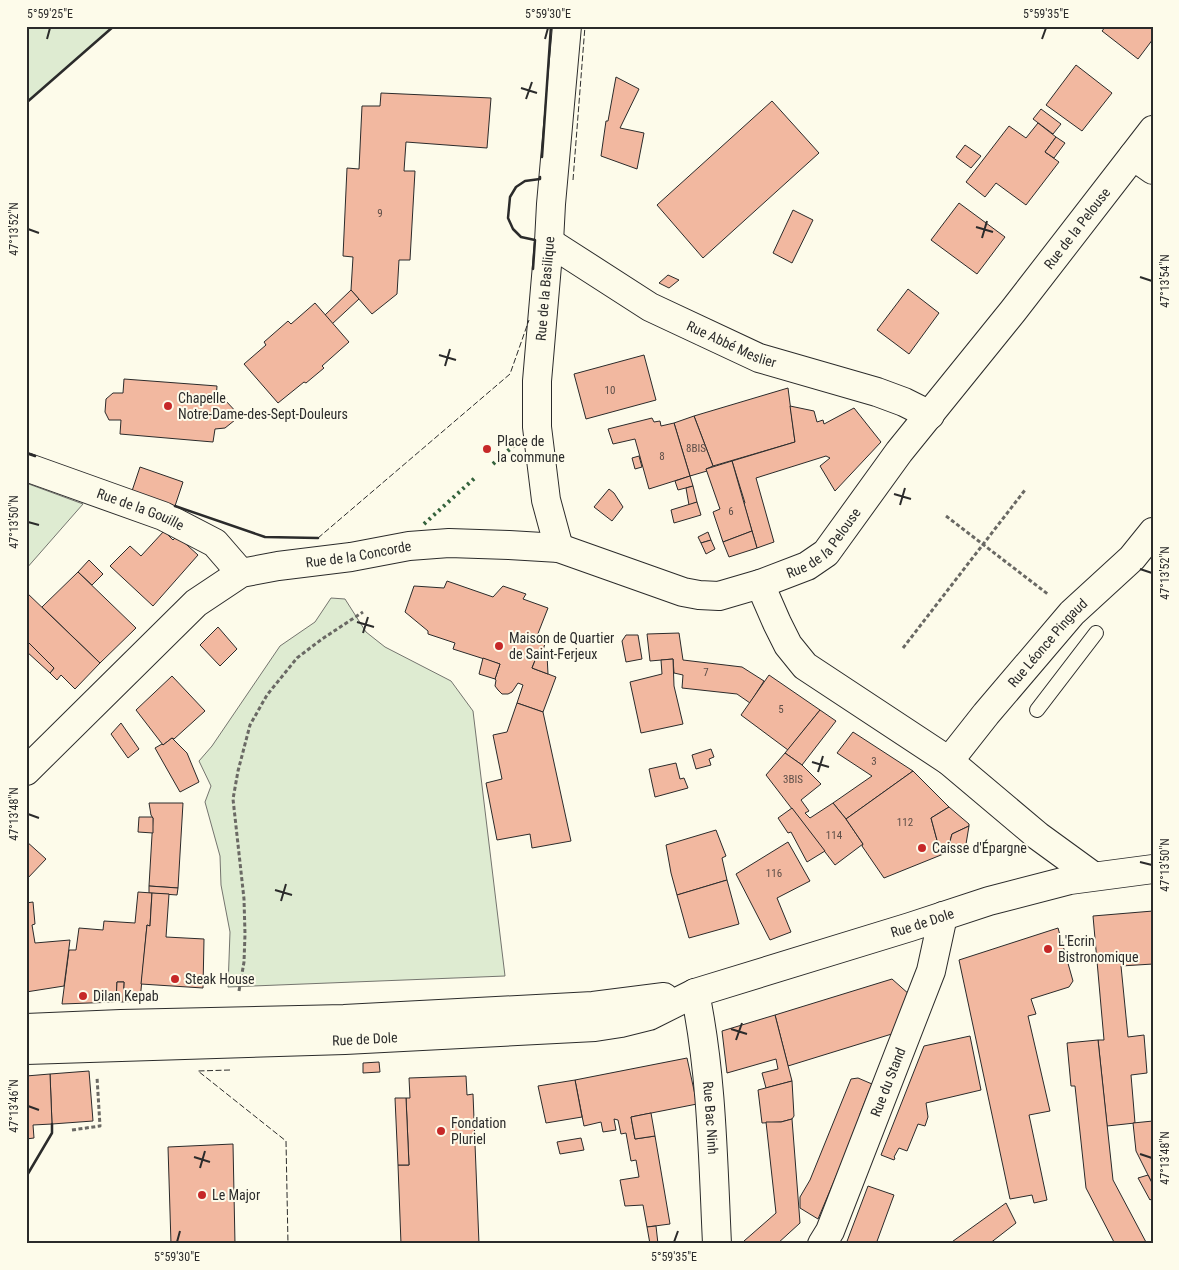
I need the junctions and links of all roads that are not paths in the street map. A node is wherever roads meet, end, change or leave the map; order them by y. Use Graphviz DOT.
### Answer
graph roads {
  1 [pos="567,26"];
  2 [pos="1153,130"];
  3 [pos="1143,163"];
  4 [pos="549,242"];
  5 [pos="930,415"];
  6 [pos="26,467"];
  7 [pos="1153,532"];
  8 [pos="559,548"];
  9 [pos="241,574"];
  10 [pos="760,584"];
  11 [pos="1096,633"];
  12 [pos="1037,710"];
  13 [pos="949,761"];
  14 [pos="26,771"];
  15 [pos="1153,869"];
  16 [pos="1093,876"];
  17 [pos="943,916"];
  18 [pos="695,993"];
  19 [pos="190,1022"];
  20 [pos="121,1024"];
  21 [pos="26,1028"];
  22 [pos="152,1047"];
  23 [pos="26,1050"];
  24 [pos="717,1244"];
  25 [pos="822,1244"];
  1 -- 4 [label="street, Rue de la Basilique"];
  2 -- 3 [label="street, Rue de la Pelouse"];
  3 -- 5 [label="street, Rue de la Pelouse"];
  4 -- 5 [label="street, Rue Abbé Meslier"];
  4 -- 8 [label="street, Rue de la Basilique"];
  5 -- 10 [label="street, Rue de la Pelouse"];
  6 -- 9 [label="street, Rue de la Gouille"];
  7 -- 13 [label="street, Rue Léonce Pingaud"];
  8 -- 9 [label="street, Rue de la Concorde"];
  8 -- 10 [label="street, Rue de la Concorde"];
  9 -- 14 [label="street, Rue de la Concorde"];
  10 -- 13 [label="street"];
  11 -- 12 [label="lane"];
  13 -- 16 [label="street"];
  15 -- 16 [label="street, Rue de Dole"];
  16 -- 17 [label="street, Rue de Dole"];
  17 -- 18 [label="street, Rue de Dole"];
  17 -- 25 [label="street, Rue du Stand"];
  18 -- 19 [label="street, Rue de Dole"];
  18 -- 22 [label="street, Rue de Dole"];
  18 -- 24 [label="street, Rue Bac Ninh"];
  19 -- 20 [label="street, Rue de Dole"];
  19 -- 22 [label="lane"];
  20 -- 21 [label="street, Rue de Dole"];
  20 -- 22 [label="lane"];
  22 -- 23 [label="street, Rue de Dole"];
}
